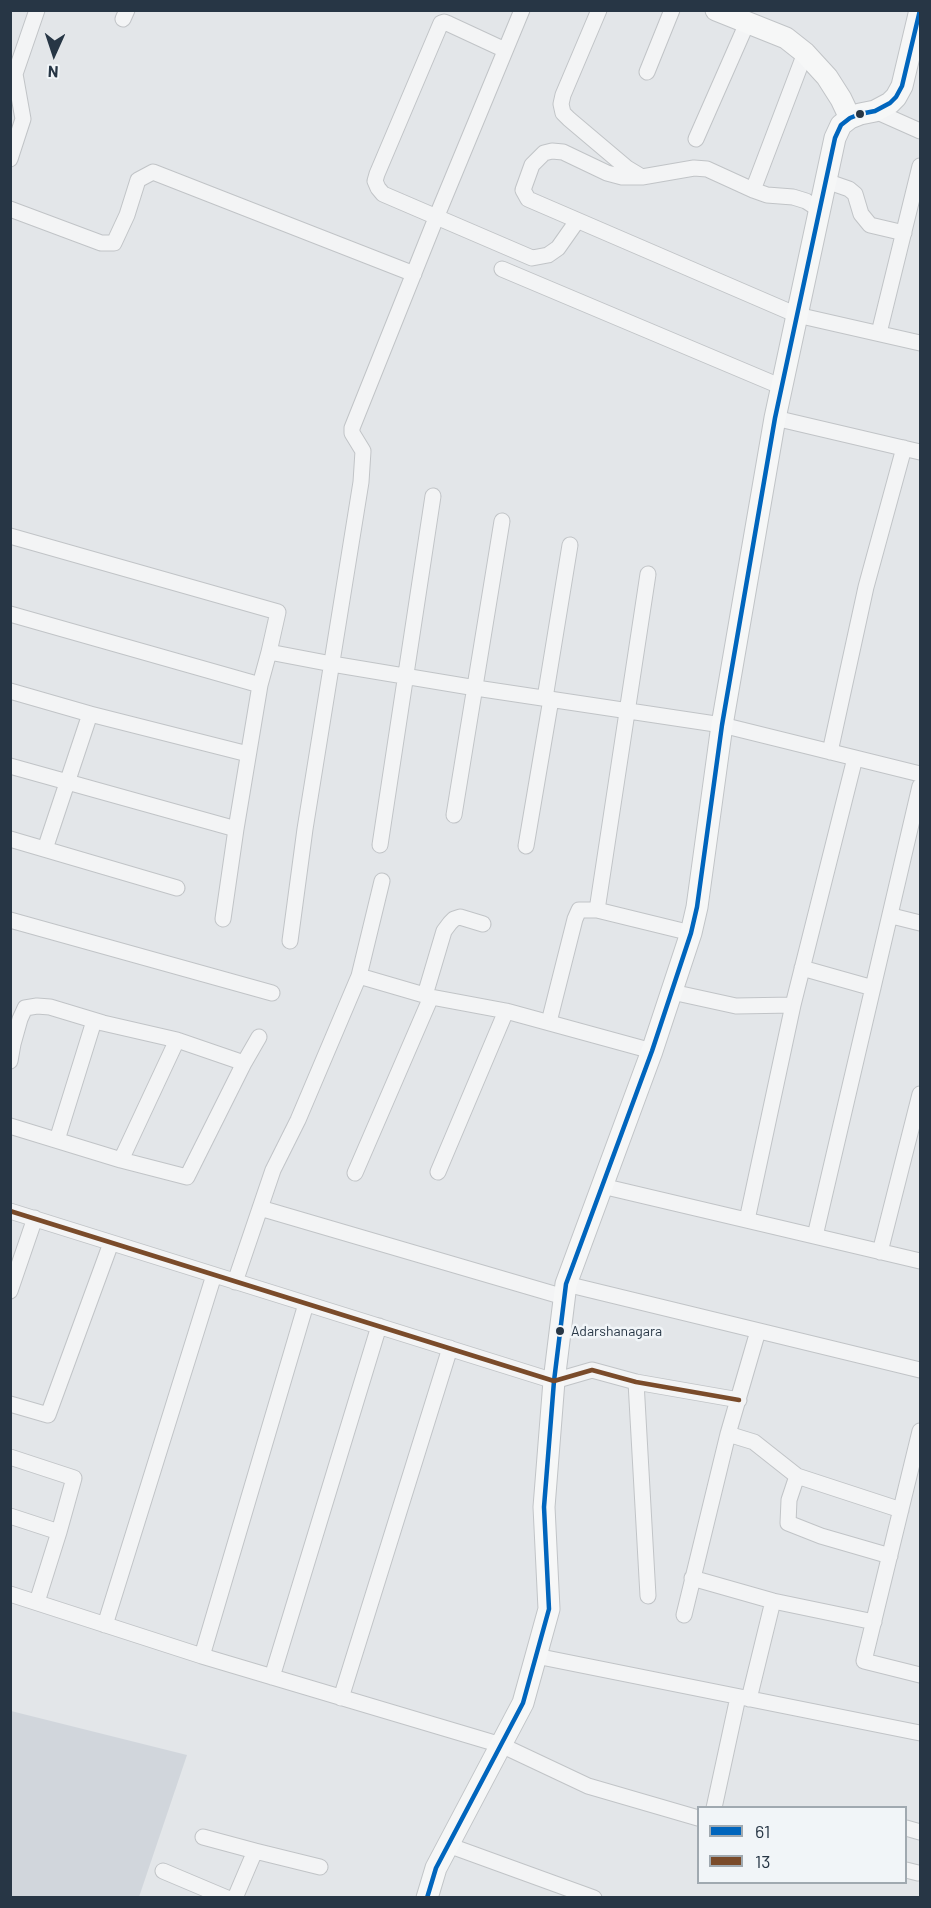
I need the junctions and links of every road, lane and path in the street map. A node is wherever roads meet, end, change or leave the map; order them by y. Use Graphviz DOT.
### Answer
graph roads {
  1 [pos="37,10"];
  2 [pos="522,10"];
  3 [pos="599,10"];
  4 [pos="672,10"];
  5 [pos="920,10"];
  6 [pos="731,16"];
  7 [pos="505,50"];
  8 [pos="805,53"];
  9 [pos="647,72"];
  10 [pos="875,111"];
  11 [pos="17,116"];
  12 [pos="849,118"];
  13 [pos="921,131"];
  14 [pos="696,139"];
  15 [pos="10,159"];
  16 [pos="921,166"];
  17 [pos="642,177"];
  18 [pos="826,182"];
  19 [pos="753,190"];
  20 [pos="10,209"];
  21 [pos="820,210"];
  22 [pos="436,218"];
  23 [pos="577,221"];
  24 [pos="904,233"];
  25 [pos="502,268"];
  26 [pos="414,274"];
  27 [pos="797,315"];
  28 [pos="879,333"];
  29 [pos="921,343"];
  30 [pos="782,387"];
  31 [pos="775,418"];
  32 [pos="904,448"];
  33 [pos="921,452"];
  34 [pos="433,496"];
  35 [pos="502,521"];
  36 [pos="10,536"];
  37 [pos="570,545"];
  38 [pos="648,574"];
  39 [pos="10,614"];
  40 [pos="269,652"];
  41 [pos="332,664"];
  42 [pos="404,676"];
  43 [pos="260,685"];
  44 [pos="476,688"];
  45 [pos="10,691"];
  46 [pos="548,699"];
  47 [pos="629,711"];
  48 [pos="90,714"];
  49 [pos="722,725"];
  50 [pos="830,752"];
  51 [pos="248,754"];
  52 [pos="855,758"];
  53 [pos="10,766"];
  54 [pos="921,774"];
  55 [pos="69,782"];
  56 [pos="921,786"];
  57 [pos="454,815"];
  58 [pos="236,830"];
  59 [pos="10,839"];
  60 [pos="380,845"];
  61 [pos="526,846"];
  62 [pos="45,849"];
  63 [pos="914,849"];
  64 [pos="382,881"];
  65 [pos="177,888"];
  66 [pos="597,910"];
  67 [pos="892,916"];
  68 [pos="223,919"];
  69 [pos="10,920"];
  70 [pos="921,923"];
  71 [pos="483,924"];
  72 [pos="691,933"];
  73 [pos="290,941"];
  74 [pos="802,968"];
  75 [pos="359,976"];
  76 [pos="873,988"];
  77 [pos="672,992"];
  78 [pos="272,993"];
  79 [pos="428,996"];
  80 [pos="793,1005"];
  81 [pos="506,1011"];
  82 [pos="94,1021"];
  83 [pos="549,1022"];
  84 [pos="259,1037"];
  85 [pos="177,1040"];
  86 [pos="12,1044"];
  87 [pos="652,1051"];
  88 [pos="10,1061"];
  89 [pos="244,1063"];
  90 [pos="921,1094"];
  91 [pos="10,1126"];
  92 [pos="57,1140"];
  93 [pos="121,1160"];
  94 [pos="438,1172"];
  95 [pos="356,1173"];
  96 [pos="602,1186"];
  97 [pos="260,1208"];
  98 [pos="10,1211"];
  99 [pos="35,1218"];
  100 [pos="747,1220"];
  101 [pos="815,1236"];
  102 [pos="111,1243"];
  103 [pos="880,1252"];
  104 [pos="921,1261"];
  105 [pos="214,1275"];
  106 [pos="235,1282"];
  107 [pos="565,1290"];
  108 [pos="10,1291"];
  109 [pos="306,1304"];
  110 [pos="379,1326"];
  111 [pos="758,1331"];
  112 [pos="450,1348"];
  113 [pos="921,1370"];
  114 [pos="554,1381"];
  115 [pos="636,1382"];
  116 [pos="739,1400"];
  117 [pos="10,1404"];
  118 [pos="921,1431"];
  119 [pos="728,1434"];
  120 [pos="10,1457"];
  121 [pos="797,1476"];
  122 [pos="901,1510"];
  123 [pos="10,1516"];
  124 [pos="59,1532"];
  125 [pos="890,1556"];
  126 [pos="692,1578"];
  127 [pos="10,1594"];
  128 [pos="648,1596"];
  129 [pos="773,1601"];
  130 [pos="37,1602"];
  131 [pos="684,1615"];
  132 [pos="874,1622"];
  133 [pos="105,1625"];
  134 [pos="202,1656"];
  135 [pos="536,1656"];
  136 [pos="921,1675"];
  137 [pos="272,1677"];
  138 [pos="341,1698"];
  139 [pos="743,1698"];
  140 [pos="921,1733"];
  141 [pos="501,1745"];
  142 [pos="715,1806"];
  143 [pos="697,1817"];
  144 [pos="203,1837"];
  145 [pos="448,1845"];
  146 [pos="255,1851"];
  147 [pos="320,1867"];
  148 [pos="163,1871"];
  149 [pos="227,1898"];
  150 [pos="235,1898"];
  151 [pos="428,1898"];
  152 [pos="594,1898"];
  1 -- 11 [label="street"];
  2 -- 7 [label="street"];
  3 -- 17 [label="street"];
  4 -- 9 [label="street"];
  5 -- 10 [label="street"];
  6 -- 8 [label="street"];
  6 -- 14 [label="street"];
  7 -- 22 [label="street"];
  7 -- 22 [label="street"];
  8 -- 12 [label="street"];
  8 -- 19 [label="street"];
  10 -- 12 [label="street"];
  10 -- 13 [label="street"];
  11 -- 15 [label="street"];
  12 -- 18 [label="street"];
  16 -- 24 [label="street"];
  17 -- 19 [label="street"];
  17 -- 23 [label="street"];
  18 -- 21 [label="street"];
  18 -- 24 [label="street"];
  19 -- 21 [label="street"];
  20 -- 26 [label="street"];
  21 -- 27 [label="street"];
  22 -- 23 [label="street"];
  22 -- 26 [label="street"];
  23 -- 27 [label="street"];
  24 -- 28 [label="street"];
  25 -- 30 [label="street"];
  26 -- 41 [label="street"];
  27 -- 28 [label="street"];
  27 -- 30 [label="street"];
  28 -- 29 [label="street"];
  30 -- 31 [label="street"];
  31 -- 32 [label="street"];
  31 -- 49 [label="street"];
  32 -- 33 [label="street"];
  32 -- 50 [label="street"];
  34 -- 42 [label="street"];
  35 -- 44 [label="street"];
  36 -- 40 [label="street"];
  37 -- 46 [label="street"];
  38 -- 47 [label="street"];
  39 -- 43 [label="street"];
  40 -- 41 [label="street"];
  40 -- 43 [label="street"];
  41 -- 42 [label="street"];
  41 -- 73 [label="street"];
  42 -- 44 [label="street"];
  42 -- 60 [label="street"];
  43 -- 51 [label="street"];
  44 -- 46 [label="street"];
  44 -- 57 [label="street"];
  45 -- 48 [label="street"];
  46 -- 47 [label="street"];
  46 -- 61 [label="street"];
  47 -- 49 [label="street"];
  47 -- 66 [label="street"];
  48 -- 51 [label="street"];
  48 -- 55 [label="street"];
  49 -- 50 [label="street"];
  49 -- 72 [label="street"];
  50 -- 52 [label="street"];
  51 -- 58 [label="street"];
  52 -- 54 [label="street"];
  52 -- 74 [label="street"];
  53 -- 55 [label="street"];
  55 -- 58 [label="street"];
  55 -- 62 [label="street"];
  56 -- 63 [label="street"];
  58 -- 68 [label="street"];
  59 -- 62 [label="street"];
  62 -- 65 [label="street"];
  63 -- 67 [label="street"];
  64 -- 75 [label="street"];
  66 -- 72 [label="street"];
  66 -- 83 [label="street"];
  67 -- 70 [label="street"];
  67 -- 76 [label="street"];
  69 -- 78 [label="street"];
  71 -- 79 [label="street"];
  72 -- 77 [label="street"];
  74 -- 76 [label="street"];
  74 -- 80 [label="street"];
  75 -- 79 [label="street"];
  75 -- 97 [label="street"];
  76 -- 101 [label="street"];
  77 -- 80 [label="street"];
  77 -- 87 [label="street"];
  79 -- 81 [label="street"];
  79 -- 95 [label="street"];
  80 -- 100 [label="street"];
  81 -- 83 [label="street"];
  81 -- 94 [label="street"];
  82 -- 85 [label="street"];
  82 -- 86 [label="street"];
  82 -- 92 [label="street"];
  83 -- 87 [label="street"];
  84 -- 89 [label="street"];
  85 -- 89 [label="street"];
  85 -- 93 [label="street"];
  86 -- 88 [label="street"];
  87 -- 96 [label="street"];
  89 -- 93 [label="street"];
  90 -- 103 [label="street"];
  91 -- 92 [label="street"];
  92 -- 93 [label="street"];
  96 -- 100 [label="street"];
  96 -- 107 [label="street"];
  97 -- 106 [label="street"];
  97 -- 107 [label="street"];
  98 -- 99 [label="street"];
  99 -- 102 [label="street"];
  99 -- 108 [label="street"];
  100 -- 101 [label="street"];
  101 -- 103 [label="street"];
  102 -- 105 [label="street"];
  102 -- 117 [label="street"];
  103 -- 104 [label="street"];
  105 -- 106 [label="street"];
  105 -- 133 [label="street"];
  106 -- 109 [label="street"];
  107 -- 111 [label="street"];
  107 -- 114 [label="street"];
  109 -- 110 [label="street"];
  109 -- 134 [label="street"];
  110 -- 112 [label="street"];
  110 -- 137 [label="street"];
  111 -- 113 [label="street"];
  111 -- 116 [label="street"];
  112 -- 114 [label="street"];
  112 -- 138 [label="street"];
  114 -- 115 [label="street"];
  114 -- 135 [label="street"];
  115 -- 116 [label="street"];
  115 -- 128 [label="street"];
  116 -- 119 [label="street"];
  118 -- 122 [label="street"];
  119 -- 121 [label="street"];
  119 -- 126 [label="street"];
  120 -- 124 [label="street"];
  121 -- 122 [label="street"];
  121 -- 125 [label="street"];
  122 -- 125 [label="street"];
  123 -- 124 [label="street"];
  124 -- 130 [label="street"];
  125 -- 132 [label="street"];
  126 -- 129 [label="street"];
  126 -- 131 [label="street"];
  127 -- 130 [label="street"];
  129 -- 132 [label="street"];
  129 -- 139 [label="street"];
  130 -- 133 [label="street"];
  132 -- 136 [label="street"];
  133 -- 134 [label="street"];
  134 -- 137 [label="street"];
  135 -- 139 [label="street"];
  135 -- 141 [label="street"];
  137 -- 138 [label="street"];
  138 -- 141 [label="street"];
  139 -- 140 [label="street"];
  139 -- 142 [label="street"];
  141 -- 143 [label="street"];
  141 -- 145 [label="street"];
  144 -- 146 [label="street"];
  145 -- 151 [label="street"];
  145 -- 152 [label="street"];
  146 -- 147 [label="street"];
  146 -- 150 [label="street"];
  148 -- 149 [label="street"];
}
